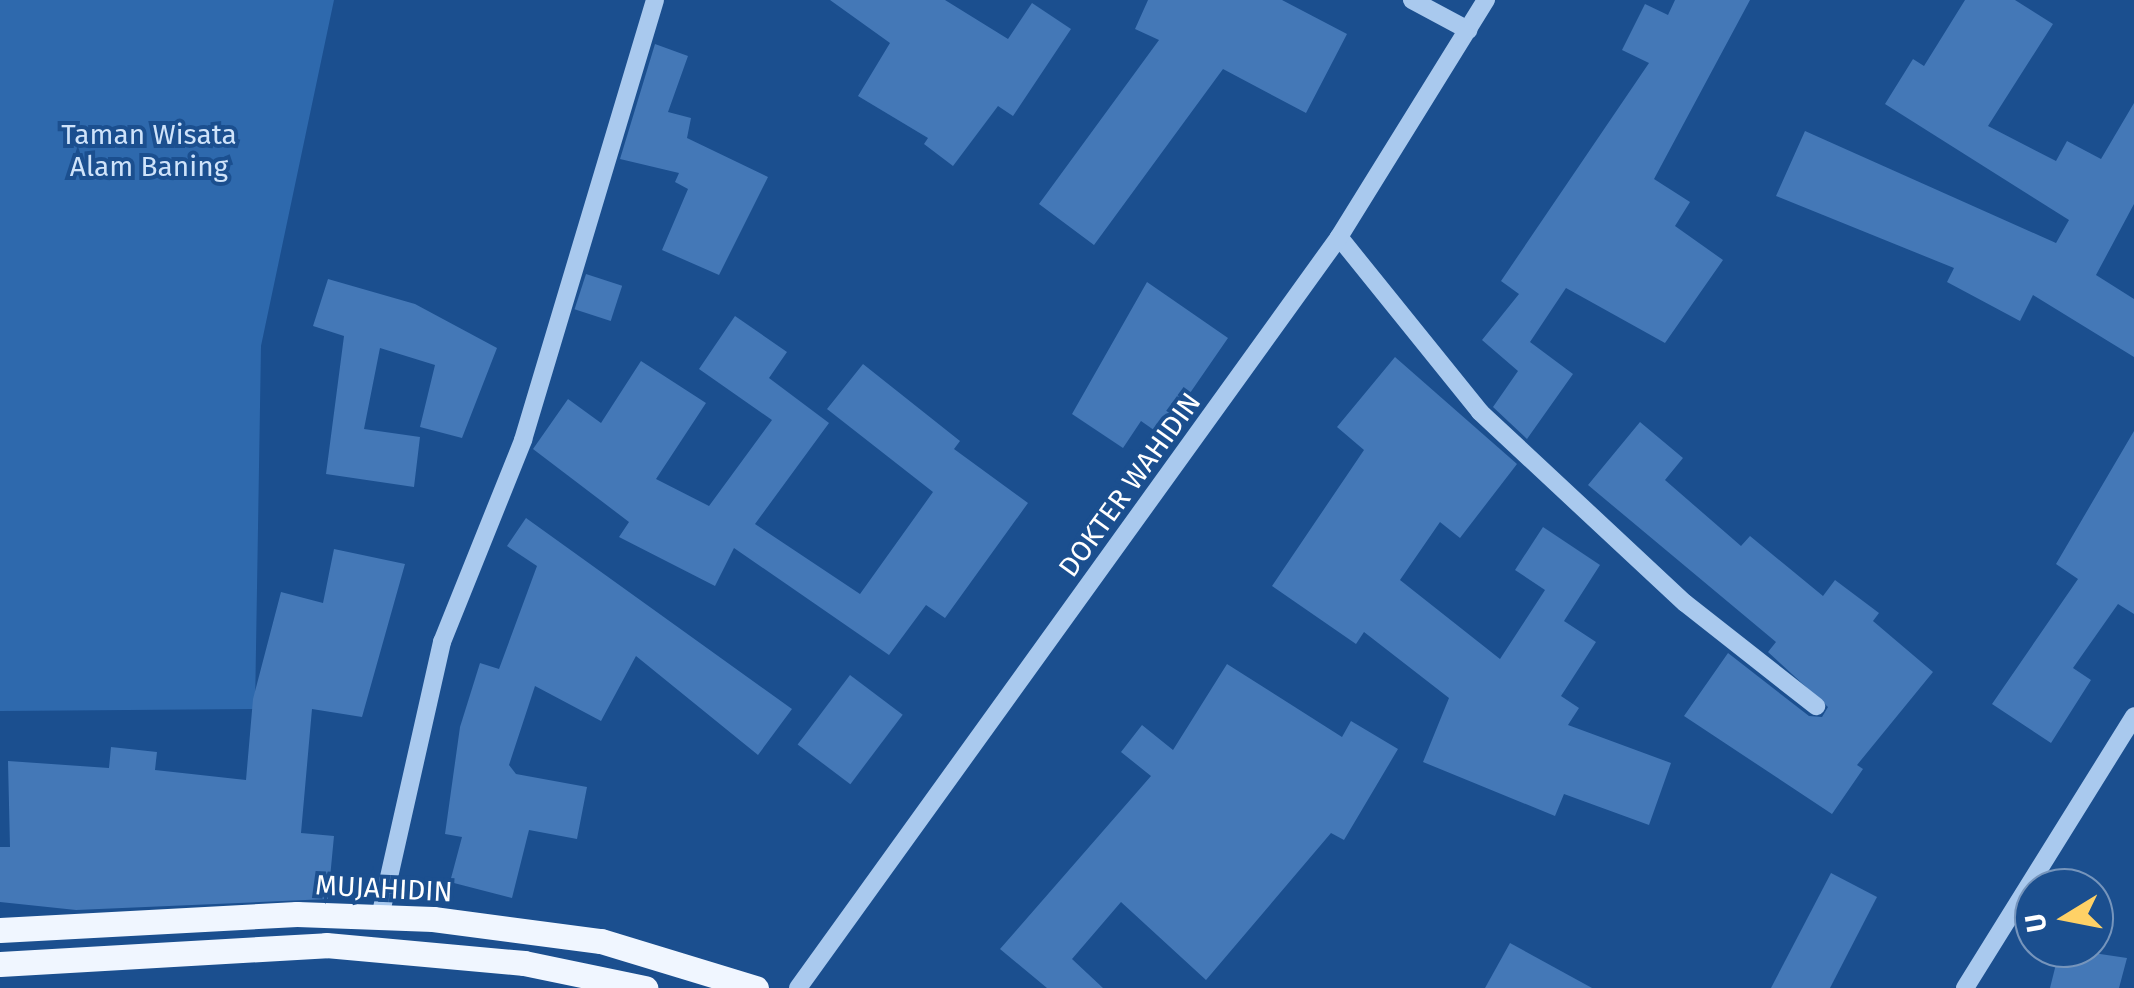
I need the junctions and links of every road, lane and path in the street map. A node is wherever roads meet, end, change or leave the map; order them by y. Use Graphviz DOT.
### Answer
graph roads {
  1 [pos="656,0"];
  2 [pos="1412,0"];
  3 [pos="1486,0"];
  4 [pos="1468,30"];
  5 [pos="1339,236"];
  6 [pos="1816,706"];
  7 [pos="2134,716"];
  8 [pos="380,917"];
  9 [pos="0,930"];
  10 [pos="0,964"];
  11 [pos="645,988"];
  12 [pos="756,988"];
  13 [pos="798,988"];
  14 [pos="1964,988"];
  1 -- 8 [label="street"];
  2 -- 4 [label="street"];
  3 -- 4 [label="street, DOKTER WAHIDIN"];
  4 -- 5 [label="street, DOKTER WAHIDIN"];
  5 -- 6 [label="street"];
  5 -- 13 [label="street, DOKTER WAHIDIN"];
  7 -- 14 [label="street"];
  8 -- 9 [label="main road, MUJAHIDIN"];
  8 -- 12 [label="main road, MUJAHIDIN"];
  10 -- 11 [label="main road"];
}
